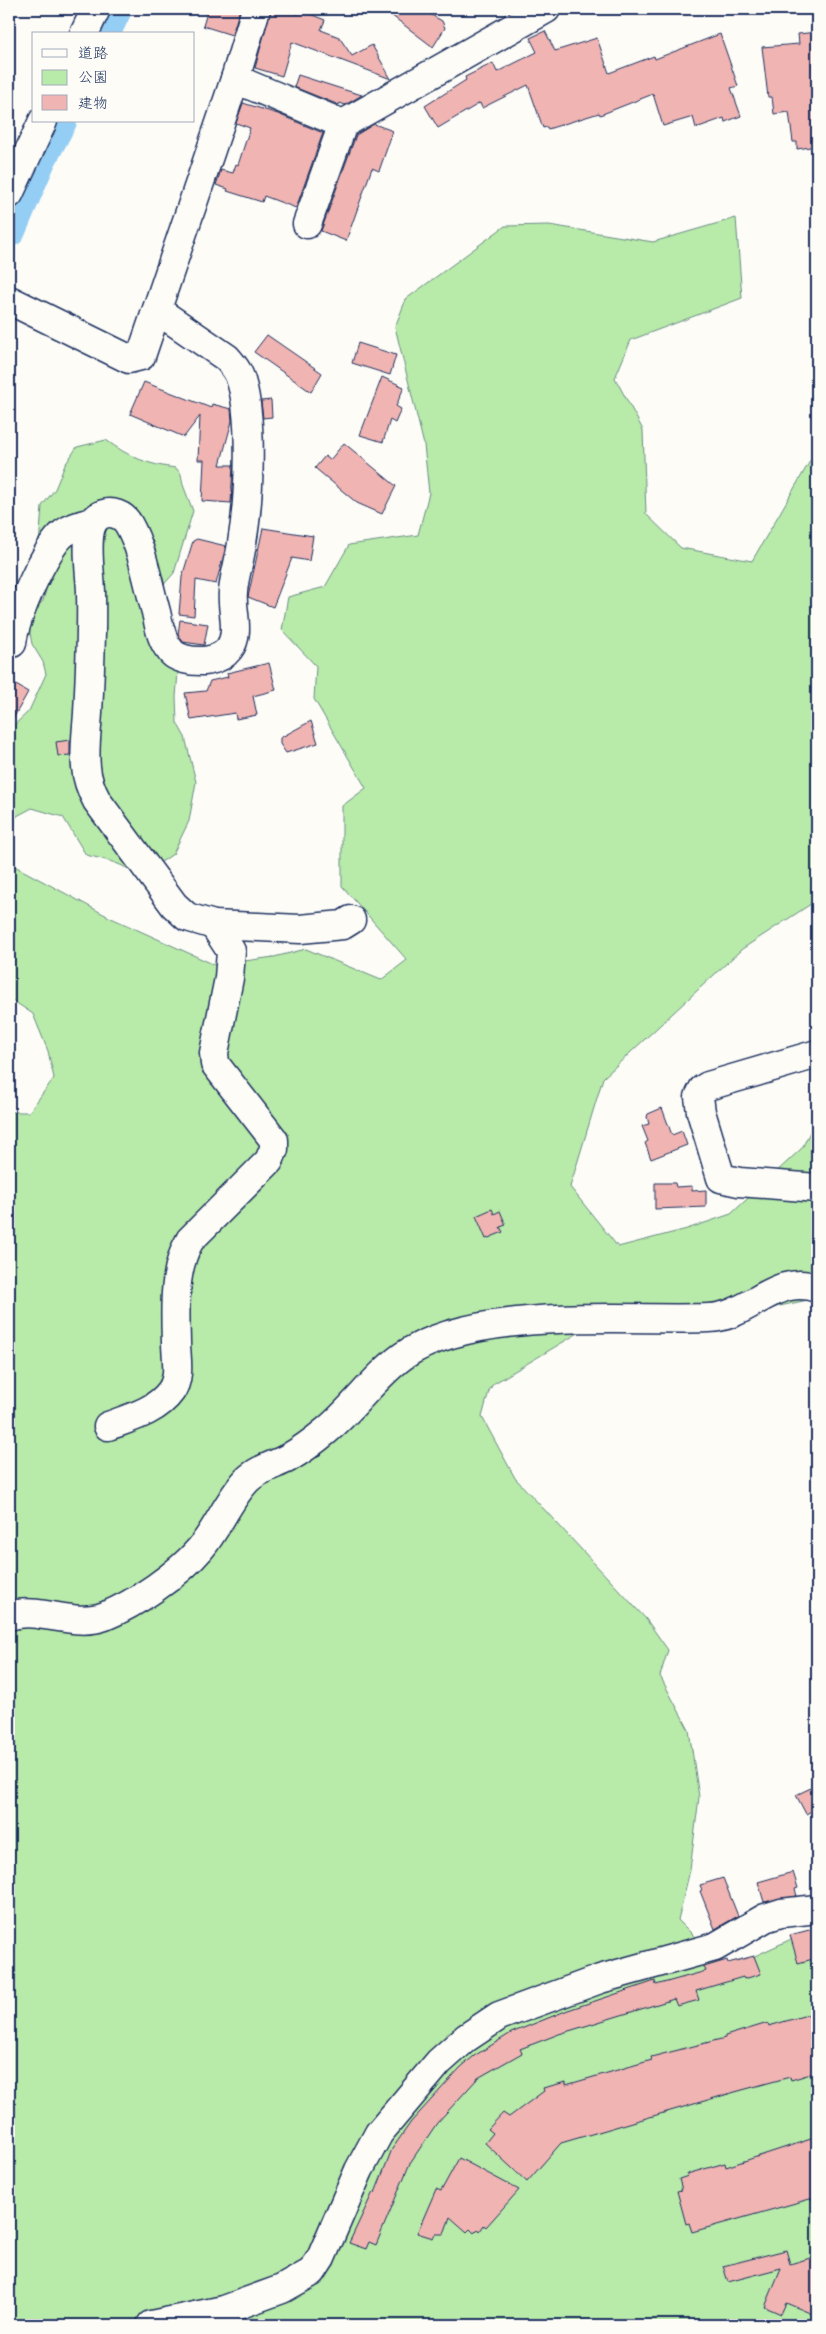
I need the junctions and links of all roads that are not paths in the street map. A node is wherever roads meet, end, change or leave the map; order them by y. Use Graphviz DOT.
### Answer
graph roads {
  1 [pos="96,9"];
  2 [pos="256,9"];
  3 [pos="546,9"];
  4 [pos="85,32"];
  5 [pos="235,79"];
  6 [pos="43,122"];
  7 [pos="343,124"];
  8 [pos="9,194"];
  9 [pos="307,224"];
  10 [pos="9,300"];
  11 [pos="157,310"];
  12 [pos="93,522"];
  13 [pos="12,642"];
  14 [pos="351,920"];
  15 [pos="214,926"];
  16 [pos="817,1054"];
  17 [pos="817,1188"];
  18 [pos="817,1288"];
  19 [pos="108,1426"];
  20 [pos="9,1616"];
  21 [pos="817,1909"];
  22 [pos="151,2325"];
  1 -- 4 [label="street"];
  2 -- 5 [label="street"];
  3 -- 7 [label="street"];
  5 -- 7 [label="street"];
  5 -- 11 [label="street"];
  6 -- 8 [label="street"];
  7 -- 9 [label="street"];
  10 -- 11 [label="street"];
  11 -- 12 [label="street"];
  12 -- 13 [label="street"];
  12 -- 15 [label="street"];
  14 -- 15 [label="street"];
  15 -- 19 [label="street"];
  16 -- 17 [label="street"];
  18 -- 20 [label="street"];
  21 -- 22 [label="street"];
}
